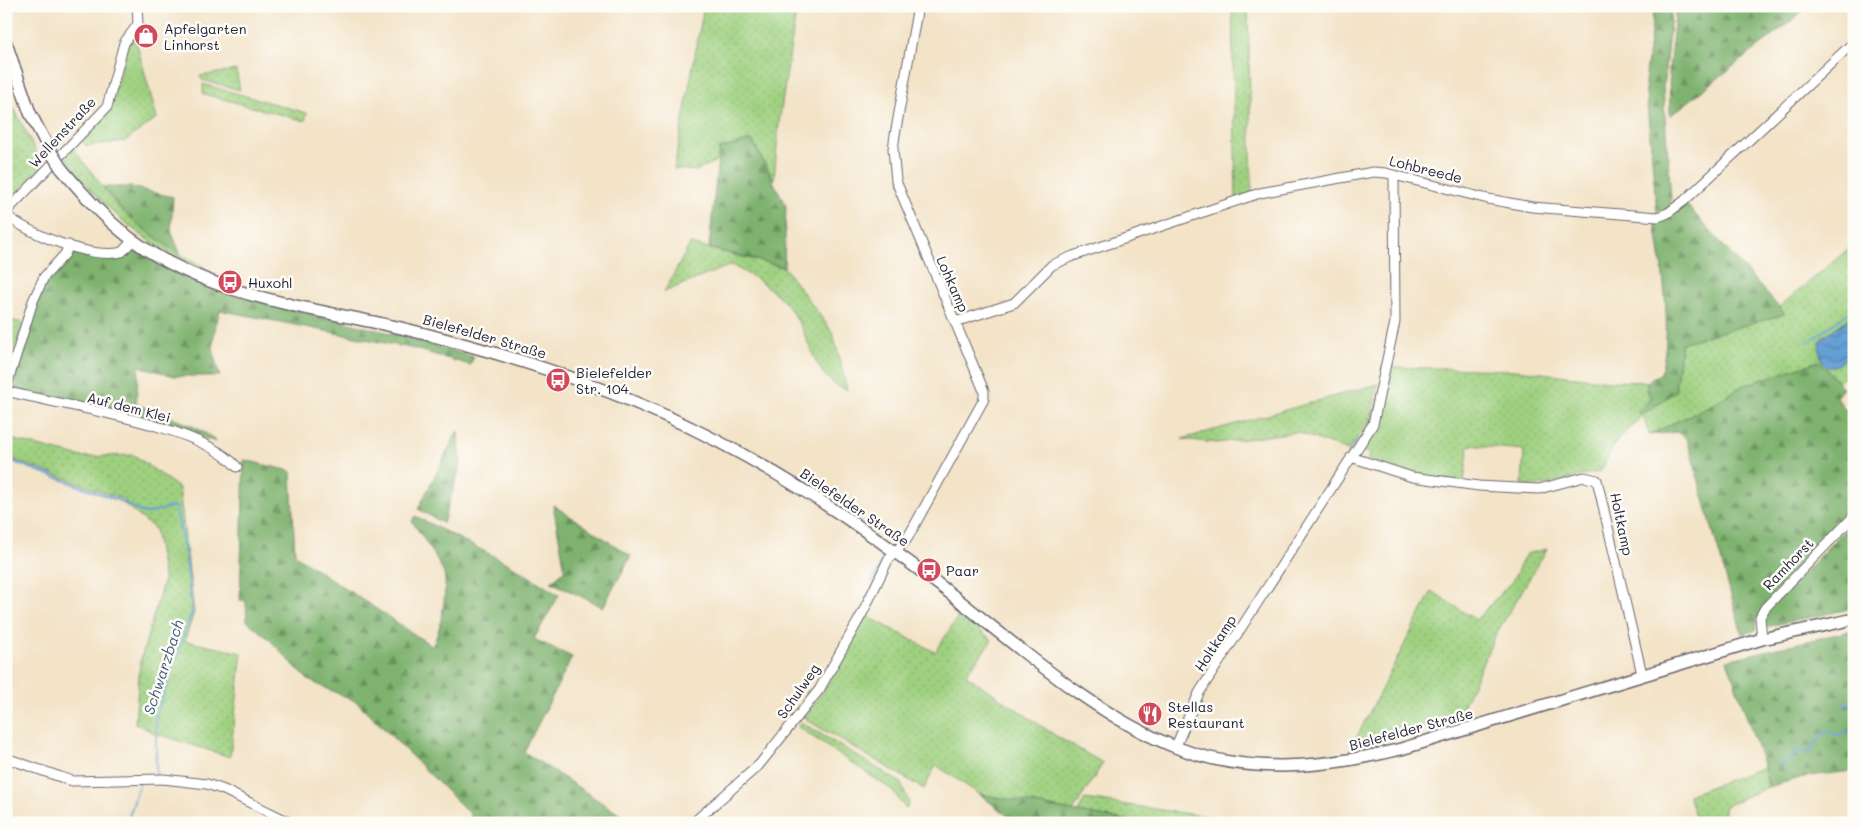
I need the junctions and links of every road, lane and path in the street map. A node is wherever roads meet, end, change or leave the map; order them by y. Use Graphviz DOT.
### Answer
graph roads {
  1 [pos="137,6"];
  2 [pos="918,6"];
  3 [pos="1854,42"];
  4 [pos="6,43"];
  5 [pos="1394,175"];
  6 [pos="6,213"];
  7 [pos="133,240"];
  8 [pos="69,245"];
  9 [pos="955,322"];
  10 [pos="6,390"];
  11 [pos="1351,457"];
  12 [pos="237,467"];
  13 [pos="1854,516"];
  14 [pos="896,551"];
  15 [pos="1854,619"];
  16 [pos="1762,639"];
  17 [pos="1642,674"];
  18 [pos="1176,748"];
  19 [pos="6,758"];
  20 [pos="291,823"];
  21 [pos="693,823"];
  1 -- 6 [label="street, Wellenstraße"];
  2 -- 9 [label="street, Lohkamp"];
  3 -- 5 [label="street, Lohbreede"];
  4 -- 7 [label="main road, Bielefelder Straße, bridge"];
  5 -- 9 [label="street, Lohbreede"];
  5 -- 11 [label="street, Holtkamp"];
  6 -- 8 [label="street"];
  7 -- 8 [label="street"];
  7 -- 14 [label="main road, Bielefelder Straße"];
  8 -- 10 [label="street"];
  9 -- 14 [label="street, Lohkamp"];
  10 -- 12 [label="street, Auf dem Klei"];
  11 -- 17 [label="street, Holtkamp"];
  11 -- 18 [label="street, Holtkamp"];
  13 -- 16 [label="street, Ramhorst"];
  14 -- 18 [label="main road, Bielefelder Straße"];
  14 -- 21 [label="street, Schulweg"];
  15 -- 16 [label="main road, Bielefelder Straße"];
  16 -- 17 [label="main road, Bielefelder Straße"];
  17 -- 18 [label="main road, Bielefelder Straße"];
  19 -- 20 [label="street"];
}
